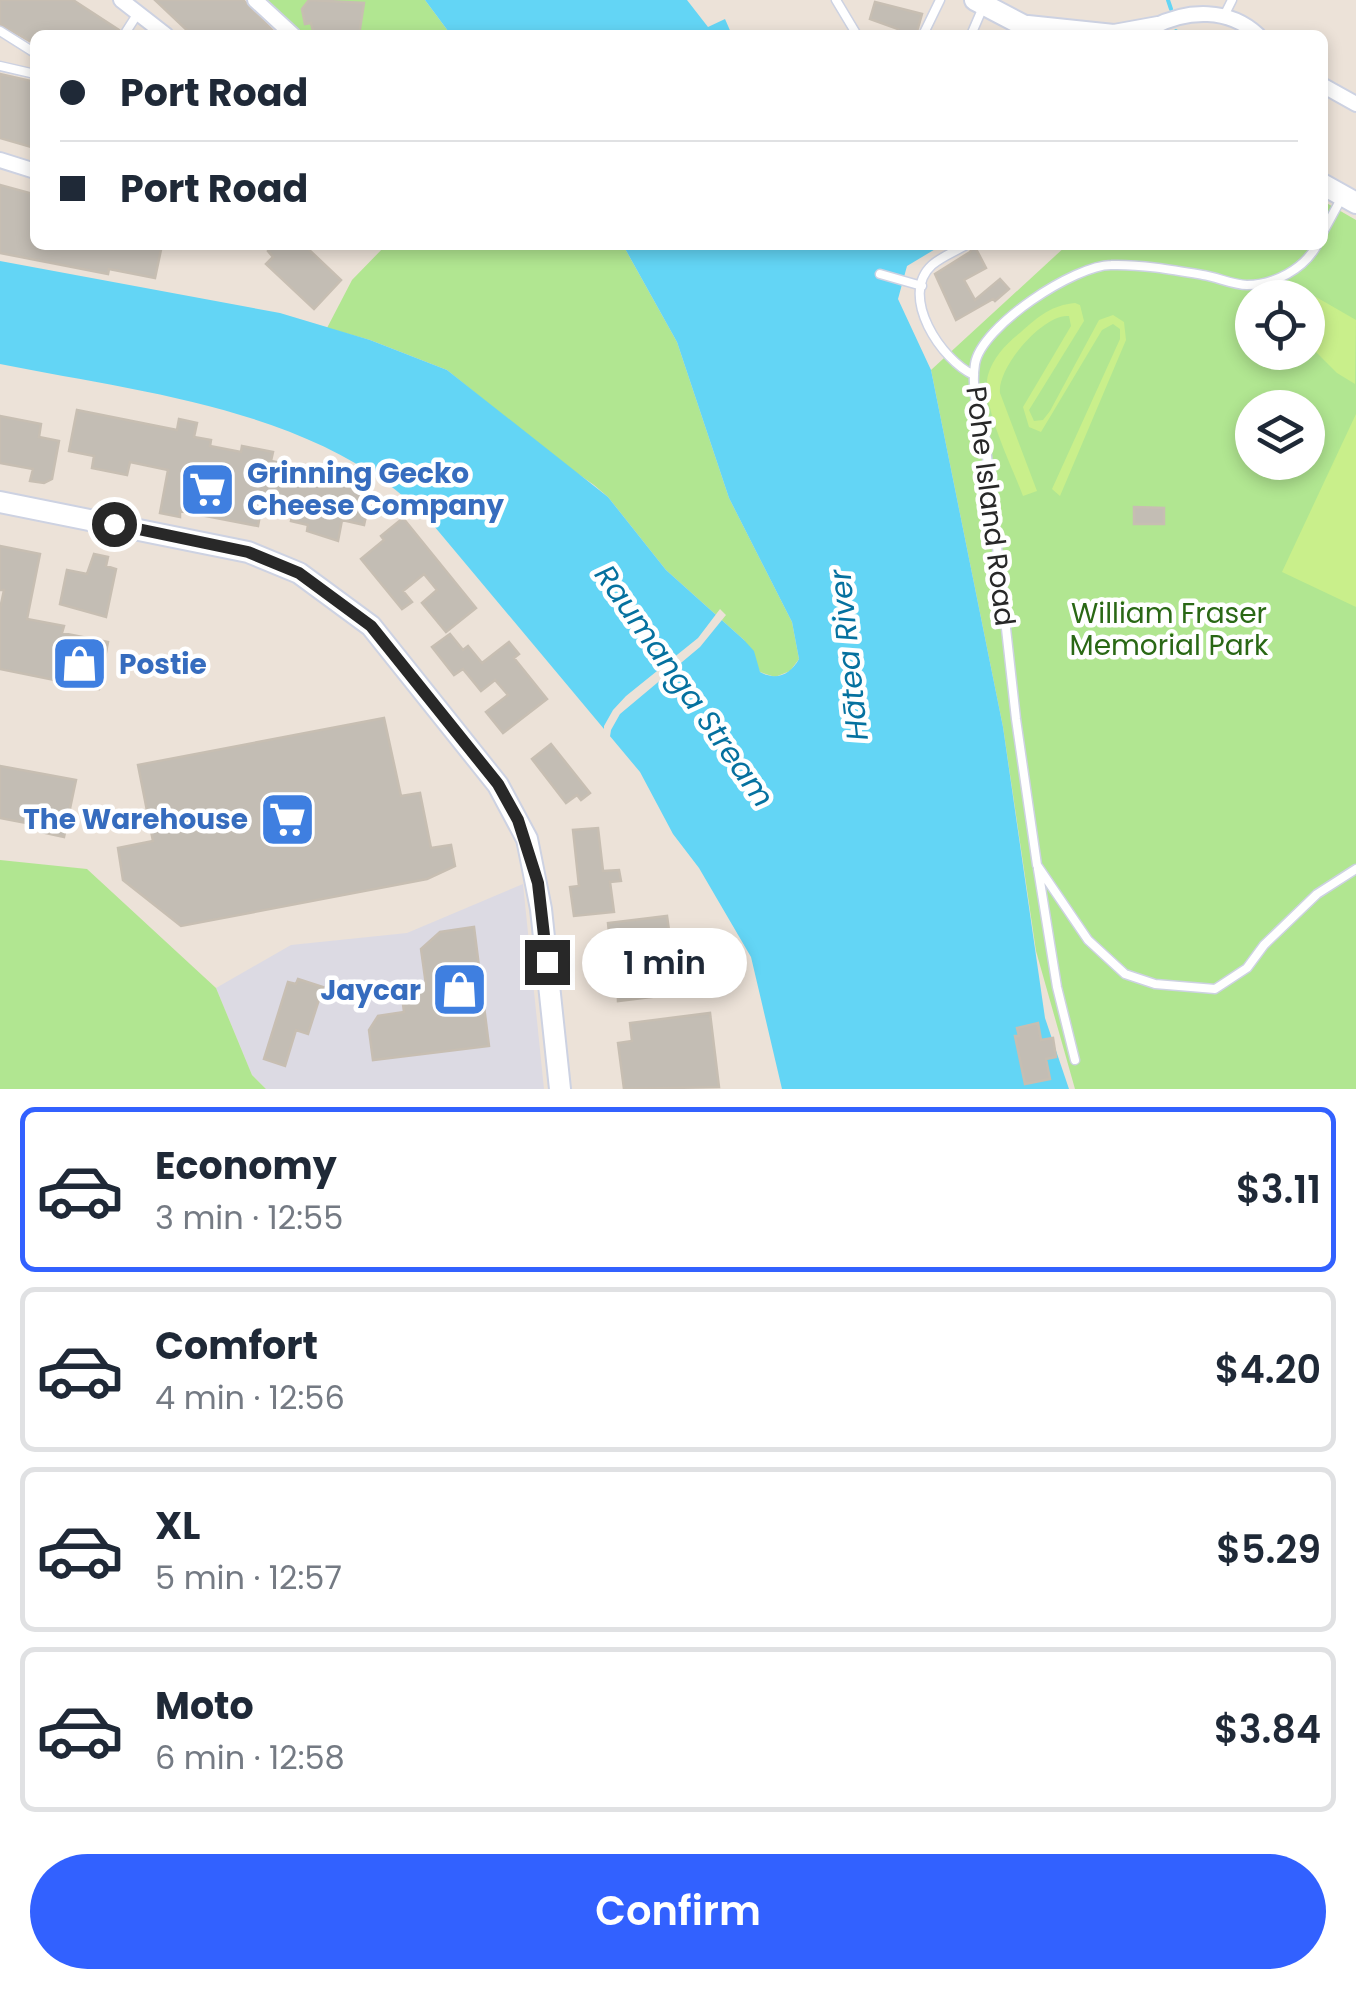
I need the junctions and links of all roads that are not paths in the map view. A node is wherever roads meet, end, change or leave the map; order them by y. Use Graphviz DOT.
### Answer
graph roads {
  1 [pos="121,0"];
  2 [pos="255,0"];
  3 [pos="836,0"];
  4 [pos="940,0"];
  5 [pos="1232,0"];
  6 [pos="979,2"];
  7 [pos="139,11"];
  8 [pos="1224,16"];
  9 [pos="1017,22"];
  10 [pos="127,30"];
  11 [pos="160,30"];
  12 [pos="288,30"];
  13 [pos="854,30"];
  14 [pos="925,30"];
  15 [pos="972,30"];
  16 [pos="1032,30"];
  17 [pos="1095,30"];
  18 [pos="1154,30"];
  19 [pos="1253,30"];
  20 [pos="0,31"];
  21 [pos="30,50"];
  22 [pos="0,66"];
  23 [pos="30,73"];
  24 [pos="1328,88"];
  25 [pos="1356,104"];
  26 [pos="0,160"];
  27 [pos="30,169"];
  28 [pos="1350,199"];
  29 [pos="1328,226"];
  30 [pos="958,250"];
  31 [pos="1313,250"];
  32 [pos="880,274"];
  33 [pos="922,286"];
  34 [pos="974,375"];
  35 [pos="0,502"];
  36 [pos="1037,865"];
  37 [pos="1356,869"];
  38 [pos="1075,1060"];
  39 [pos="560,1089"];
  1 -- 7 [label="street"];
  2 -- 12 [label="street"];
  3 -- 13 [label="lane"];
  4 -- 14 [label="lane"];
  5 -- 8 [label="lane"];
  6 -- 9 [label="main road"];
  6 -- 15 [label="lane"];
  7 -- 10 [label="lane"];
  7 -- 11 [label="street"];
  8 -- 18 [label="street"];
  8 -- 19 [label="street"];
  9 -- 16 [label="main road"];
  9 -- 17 [label="street"];
  20 -- 21 [label="lane"];
  22 -- 23 [label="lane"];
  24 -- 25 [label="street"];
  26 -- 27 [label="street"];
  28 -- 29 [label="lane"];
  30 -- 33 [label="lane"];
  31 -- 34 [label="lane, Pohe Island Road"];
  32 -- 33 [label="lane"];
  33 -- 34 [label="lane"];
  34 -- 36 [label="lane, Pohe Island Road"];
  35 -- 39 [label="main road"];
  36 -- 37 [label="lane, Pohe Island Road"];
  36 -- 38 [label="lane, Pohe Island Road"];
}
